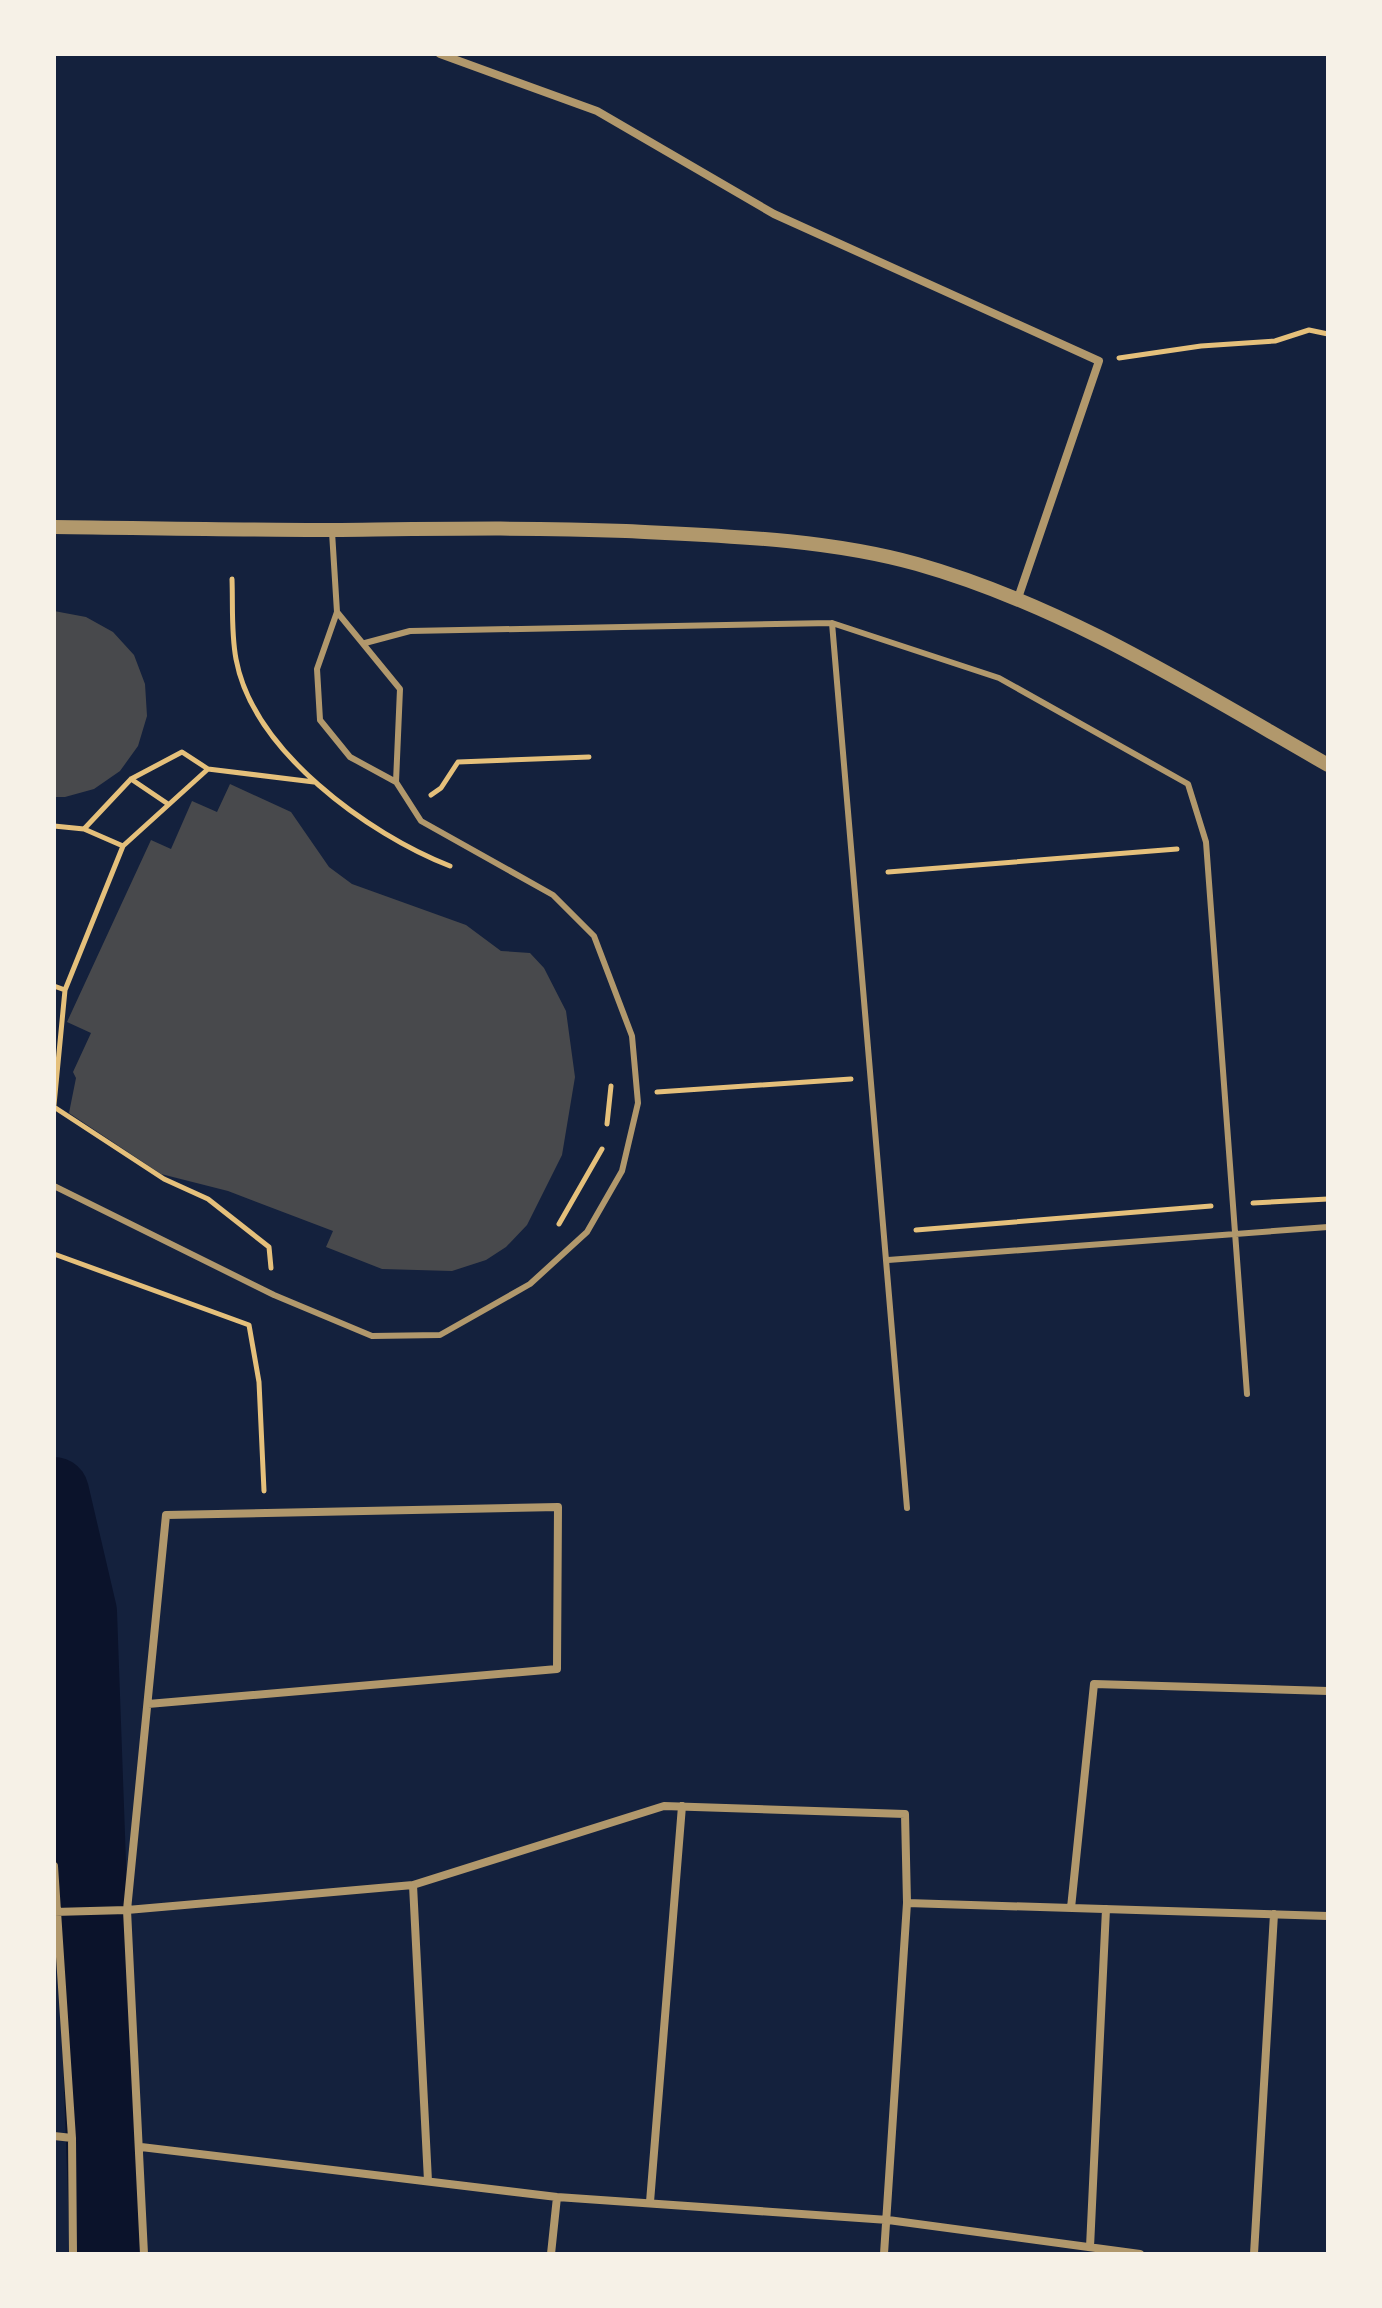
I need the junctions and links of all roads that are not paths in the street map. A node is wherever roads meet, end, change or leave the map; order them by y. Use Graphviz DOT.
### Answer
graph roads {
  1 [pos="440,54"];
  2 [pos="54,527"];
  3 [pos="332,530"];
  4 [pos="1018,598"];
  5 [pos="337,612"];
  6 [pos="832,623"];
  7 [pos="365,643"];
  8 [pos="1328,765"];
  9 [pos="396,782"];
  10 [pos="54,1186"];
  11 [pos="1328,1227"];
  12 [pos="1233,1235"];
  13 [pos="888,1260"];
  14 [pos="1247,1394"];
  15 [pos="907,1508"];
  16 [pos="1328,1691"];
  17 [pos="148,1704"];
  18 [pos="682,1806"];
  19 [pos="54,1866"];
  20 [pos="413,1885"];
  21 [pos="907,1903"];
  22 [pos="1071,1908"];
  23 [pos="1106,1909"];
  24 [pos="127,1910"];
  25 [pos="54,1912"];
  26 [pos="1274,1914"];
  27 [pos="1328,1916"];
  28 [pos="54,2136"];
  29 [pos="72,2138"];
  30 [pos="141,2147"];
  31 [pos="428,2181"];
  32 [pos="557,2197"];
  33 [pos="650,2202"];
  34 [pos="888,2220"];
  35 [pos="1090,2247"];
  36 [pos="73,2254"];
  37 [pos="144,2254"];
  38 [pos="551,2254"];
  39 [pos="884,2254"];
  40 [pos="1140,2254"];
  41 [pos="1254,2254"];
  1 -- 4 [label="street"];
  2 -- 3 [label="street"];
  3 -- 4 [label="street"];
  3 -- 5 [label="lane"];
  4 -- 8 [label="street"];
  5 -- 7 [label="lane"];
  5 -- 9 [label="lane"];
  6 -- 7 [label="lane"];
  6 -- 12 [label="lane"];
  6 -- 13 [label="lane"];
  7 -- 9 [label="lane"];
  9 -- 10 [label="lane"];
  11 -- 12 [label="lane"];
  12 -- 13 [label="lane"];
  12 -- 14 [label="lane"];
  13 -- 15 [label="lane"];
  16 -- 22 [label="street"];
  17 -- 17 [label="street"];
  17 -- 24 [label="street"];
  18 -- 20 [label="street"];
  18 -- 21 [label="street"];
  18 -- 33 [label="street"];
  19 -- 25 [label="street"];
  20 -- 24 [label="street"];
  20 -- 31 [label="street"];
  21 -- 22 [label="street"];
  21 -- 34 [label="street"];
  22 -- 23 [label="street"];
  23 -- 26 [label="street"];
  23 -- 35 [label="street"];
  24 -- 25 [label="street"];
  24 -- 30 [label="street"];
  25 -- 29 [label="street"];
  26 -- 27 [label="street"];
  26 -- 41 [label="street"];
  28 -- 29 [label="street"];
  29 -- 36 [label="street"];
  30 -- 31 [label="street"];
  30 -- 37 [label="street"];
  31 -- 32 [label="street"];
  32 -- 33 [label="street"];
  32 -- 38 [label="street"];
  33 -- 34 [label="street"];
  34 -- 35 [label="street"];
  34 -- 39 [label="street"];
  35 -- 40 [label="street"];
}
